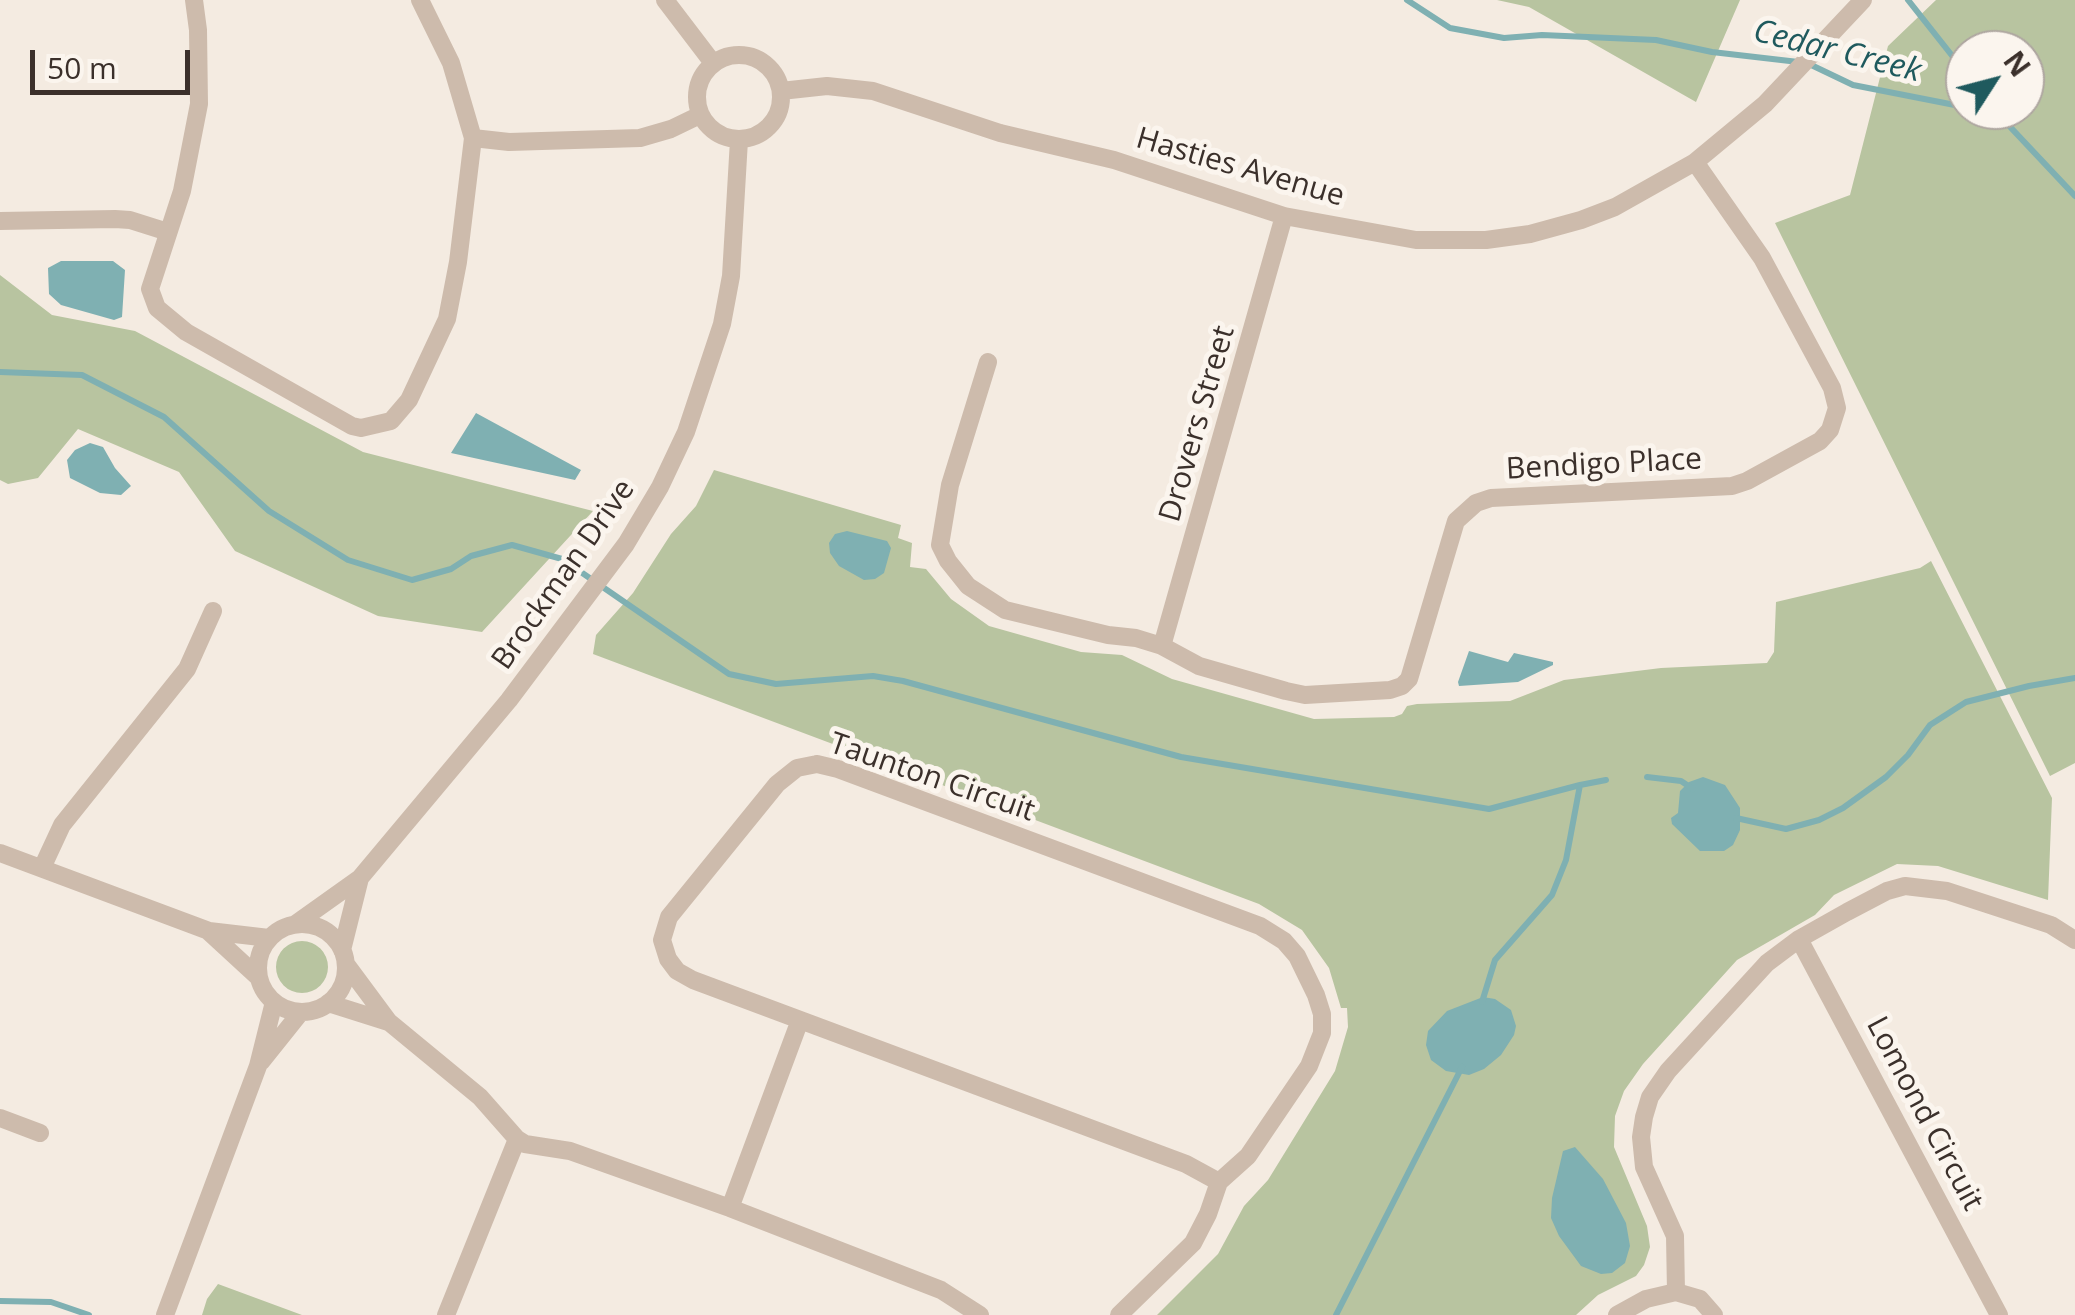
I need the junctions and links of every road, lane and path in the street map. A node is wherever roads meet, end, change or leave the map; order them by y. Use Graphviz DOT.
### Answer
graph roads {
  1 [pos="194,0"];
  2 [pos="420,0"];
  3 [pos="664,0"];
  4 [pos="1863,0"];
  5 [pos="713,62"];
  6 [pos="781,91"];
  7 [pos="700,115"];
  8 [pos="473,138"];
  9 [pos="739,140"];
  10 [pos="1695,162"];
  11 [pos="1284,216"];
  12 [pos="0,220"];
  13 [pos="168,232"];
  14 [pos="988,362"];
  15 [pos="213,610"];
  16 [pos="1162,646"];
  17 [pos="0,853"];
  18 [pos="42,868"];
  19 [pos="360,878"];
  20 [pos="294,924"];
  21 [pos="209,932"];
  22 [pos="269,938"];
  23 [pos="1799,939"];
  24 [pos="2075,940"];
  25 [pos="344,957"];
  26 [pos="259,978"];
  27 [pos="274,1002"];
  28 [pos="328,1003"];
  29 [pos="300,1012"];
  30 [pos="800,1020"];
  31 [pos="389,1022"];
  32 [pos="258,1066"];
  33 [pos="0,1118"];
  34 [pos="40,1133"];
  35 [pos="517,1139"];
  36 [pos="1219,1182"];
  37 [pos="730,1208"];
  38 [pos="1676,1292"];
  39 [pos="165,1315"];
  40 [pos="446,1315"];
  41 [pos="980,1315"];
  42 [pos="1119,1315"];
  43 [pos="1617,1315"];
  44 [pos="1714,1315"];
  45 [pos="1999,1315"];
  1 -- 13 [label="street"];
  2 -- 8 [label="street"];
  3 -- 5 [label="street"];
  4 -- 10 [label="street, Hasties Avenue"];
  5 -- 6 [label="street"];
  5 -- 7 [label="street"];
  6 -- 9 [label="street"];
  6 -- 11 [label="street, Hasties Avenue"];
  7 -- 8 [label="street"];
  7 -- 9 [label="street"];
  8 -- 13 [label="street"];
  9 -- 19 [label="street, Brockman Drive"];
  10 -- 11 [label="street, Hasties Avenue"];
  10 -- 16 [label="street, Bendigo Place"];
  11 -- 16 [label="street, Drovers Street"];
  12 -- 13 [label="street"];
  14 -- 16 [label="street, Bendigo Place"];
  15 -- 18 [label="street"];
  17 -- 18 [label="street"];
  18 -- 21 [label="street"];
  19 -- 20 [label="street, Brockman Drive"];
  19 -- 25 [label="street, Brockman Drive"];
  20 -- 22 [label="street"];
  20 -- 25 [label="street"];
  21 -- 22 [label="street"];
  21 -- 26 [label="street"];
  22 -- 26 [label="street"];
  23 -- 24 [label="street"];
  23 -- 38 [label="street"];
  23 -- 45 [label="street, Lomond Circuit"];
  25 -- 28 [label="street"];
  25 -- 31 [label="street"];
  26 -- 27 [label="street"];
  27 -- 29 [label="street"];
  27 -- 32 [label="street"];
  28 -- 29 [label="street"];
  28 -- 31 [label="street"];
  29 -- 32 [label="street"];
  30 -- 36 [label="street, Taunton Circuit"];
  30 -- 36 [label="street, Taunton Circuit"];
  30 -- 37 [label="street"];
  31 -- 35 [label="street"];
  32 -- 39 [label="street"];
  33 -- 34 [label="street"];
  35 -- 37 [label="street"];
  35 -- 40 [label="street"];
  36 -- 42 [label="street, Taunton Circuit"];
  37 -- 41 [label="street"];
  38 -- 43 [label="street"];
  38 -- 44 [label="street"];
}
